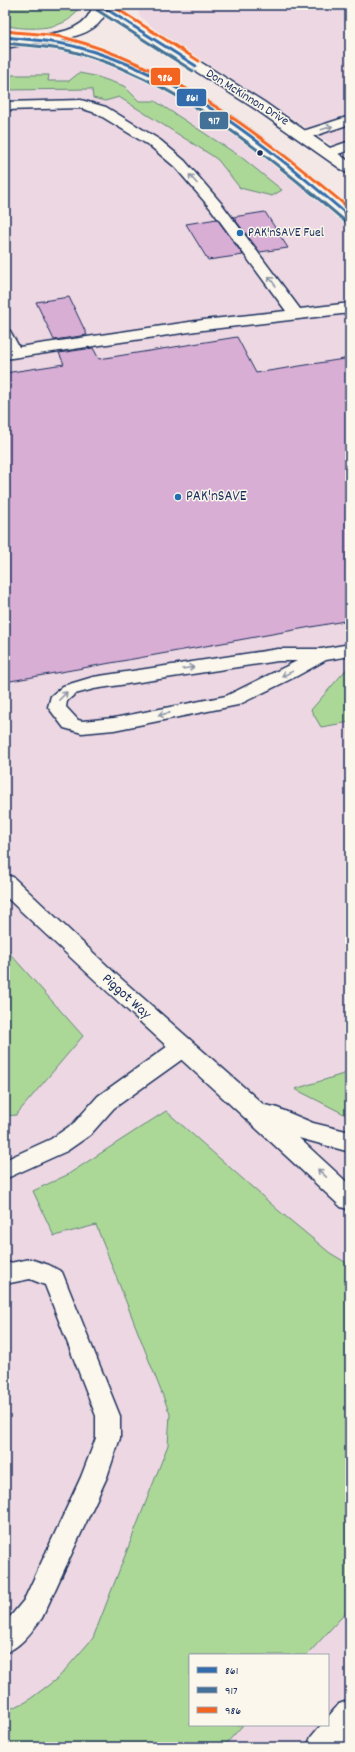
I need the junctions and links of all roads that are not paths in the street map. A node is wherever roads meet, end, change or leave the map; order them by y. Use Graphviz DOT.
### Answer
graph roads {
  1 [pos="100,5"];
  2 [pos="5,37"];
  3 [pos="36,39"];
  4 [pos="5,44"];
  5 [pos="5,106"];
  6 [pos="350,120"];
  7 [pos="304,134"];
  8 [pos="350,145"];
  9 [pos="329,153"];
  10 [pos="350,169"];
  11 [pos="350,217"];
  12 [pos="350,296"];
  13 [pos="350,308"];
  14 [pos="296,313"];
  15 [pos="5,334"];
  16 [pos="9,353"];
  17 [pos="350,650"];
  18 [pos="321,655"];
  19 [pos="5,883"];
  20 [pos="183,1047"];
  21 [pos="250,1107"];
  22 [pos="350,1142"];
  23 [pos="5,1170"];
  24 [pos="350,1200"];
  25 [pos="5,1274"];
  26 [pos="5,1640"];
  27 [pos="350,1714"];
  28 [pos="322,1747"];
  1 -- 3 [label="main road"];
  1 -- 7 [label="main road, Don McKinnon Drive"];
  2 -- 3 [label="main road"];
  3 -- 4 [label="main road"];
  3 -- 11 [label="main road, Don McKinnon Drive"];
  14 -- 5 [label="lane, one-way"];
  7 -- 6 [label="lane, one-way"];
  7 -- 9 [label="main road, Don McKinnon Drive"];
  8 -- 9 [label="lane"];
  9 -- 10 [label="main road, Don McKinnon Drive"];
  12 -- 14 [label="lane"];
  13 -- 14 [label="lane"];
  14 -- 16 [label="lane"];
  15 -- 16 [label="lane"];
  17 -- 18 [label="lane"];
  18 -- 18 [label="lane, one-way"];
  19 -- 20 [label="main road, Piggot Way"];
  20 -- 21 [label="main road, Piggot Way"];
  20 -- 23 [label="lane"];
  21 -- 22 [label="main road, Piggot Way"];
  24 -- 21 [label="main road, Piggot Way, one-way"];
  25 -- 26 [label="lane"];
  27 -- 28 [label="main road"];
}
